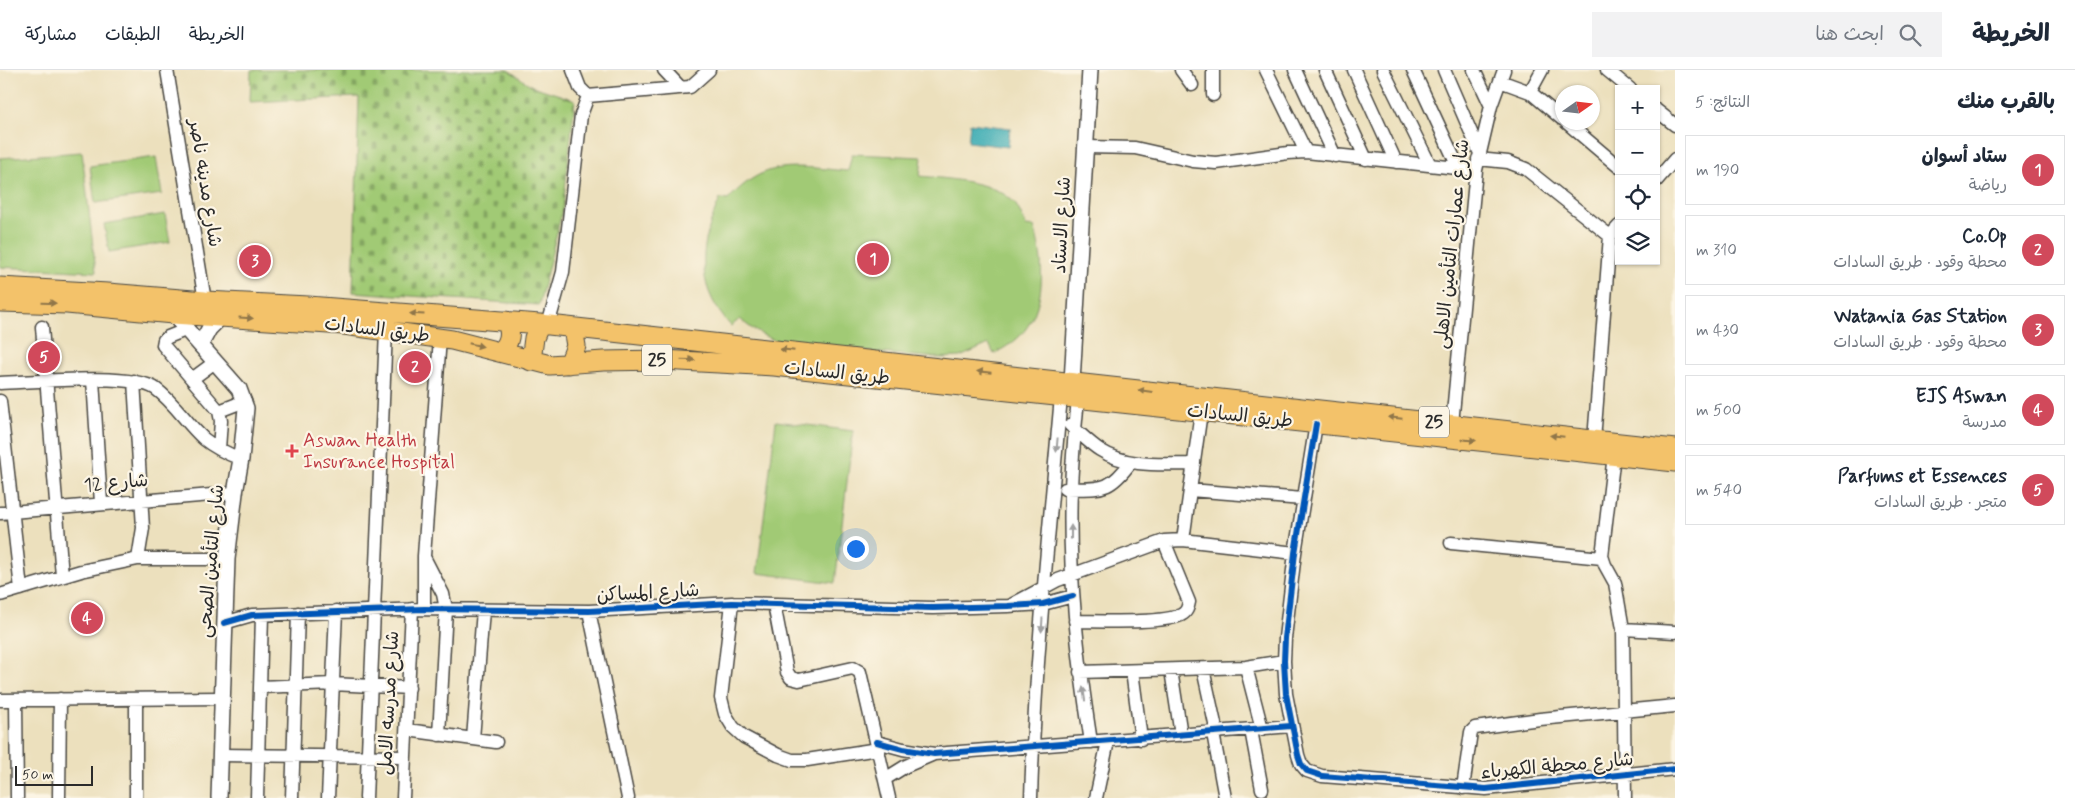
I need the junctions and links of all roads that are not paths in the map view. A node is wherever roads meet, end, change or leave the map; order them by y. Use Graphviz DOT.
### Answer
graph roads {
  1 [pos="167,70"];
  2 [pos="573,70"];
  3 [pos="664,70"];
  4 [pos="709,70"];
  5 [pos="1090,70"];
  6 [pos="1181,70"];
  7 [pos="1213,70"];
  8 [pos="1266,70"];
  9 [pos="1295,70"];
  10 [pos="1325,70"];
  11 [pos="1354,70"];
  12 [pos="1383,70"];
  13 [pos="1413,70"];
  14 [pos="1444,70"];
  15 [pos="1474,70"];
  16 [pos="1542,70"];
  17 [pos="1607,70"];
  18 [pos="1502,76"];
  19 [pos="1192,85"];
  20 [pos="1625,85"];
  21 [pos="681,88"];
  22 [pos="1530,92"];
  23 [pos="1213,95"];
  24 [pos="588,96"];
  25 [pos="1491,106"];
  26 [pos="1555,113"];
  27 [pos="1660,113"];
  28 [pos="1675,125"];
  29 [pos="1575,130"];
  30 [pos="1086,147"];
  31 [pos="1306,152"];
  32 [pos="1335,156"];
  33 [pos="1366,159"];
  34 [pos="1675,159"];
  35 [pos="1478,160"];
  36 [pos="1396,162"];
  37 [pos="1615,164"];
  38 [pos="1430,166"];
  39 [pos="1459,169"];
  40 [pos="1660,176"];
  41 [pos="1614,231"];
  42 [pos="0,287"];
  43 [pos="205,301"];
  44 [pos="0,302"];
  45 [pos="173,314"];
  46 [pos="221,317"];
  47 [pos="506,321"];
  48 [pos="544,324"];
  49 [pos="42,328"];
  50 [pos="573,328"];
  51 [pos="188,329"];
  52 [pos="386,331"];
  53 [pos="607,332"];
  54 [pos="440,338"];
  55 [pos="201,344"];
  56 [pos="501,352"];
  57 [pos="531,361"];
  58 [pos="603,361"];
  59 [pos="215,362"];
  60 [pos="569,364"];
  61 [pos="192,379"];
  62 [pos="93,380"];
  63 [pos="46,381"];
  64 [pos="134,381"];
  65 [pos="0,383"];
  66 [pos="1070,393"];
  67 [pos="0,401"];
  68 [pos="245,401"];
  69 [pos="219,411"];
  70 [pos="1201,412"];
  71 [pos="1059,416"];
  72 [pos="1316,424"];
  73 [pos="1452,424"];
  74 [pos="1075,429"];
  75 [pos="1594,440"];
  76 [pos="219,449"];
  77 [pos="1675,449"];
  78 [pos="1614,455"];
  79 [pos="242,459"];
  80 [pos="1131,462"];
  81 [pos="1675,462"];
  82 [pos="1194,464"];
  83 [pos="1053,489"];
  84 [pos="1071,489"];
  85 [pos="1190,490"];
  86 [pos="235,493"];
  87 [pos="1303,499"];
  88 [pos="142,500"];
  89 [pos="102,503"];
  90 [pos="56,507"];
  91 [pos="6,512"];
  92 [pos="1183,540"];
  93 [pos="1164,541"];
  94 [pos="1451,543"];
  95 [pos="1295,553"];
  96 [pos="424,556"];
  97 [pos="1602,558"];
  98 [pos="138,559"];
  99 [pos="227,559"];
  100 [pos="62,576"];
  101 [pos="1072,576"];
  102 [pos="1043,588"];
  103 [pos="21,589"];
  104 [pos="0,595"];
  105 [pos="1073,596"];
  106 [pos="732,604"];
  107 [pos="774,604"];
  108 [pos="1043,604"];
  109 [pos="1008,606"];
  110 [pos="418,609"];
  111 [pos="446,609"];
  112 [pos="374,610"];
  113 [pos="483,610"];
  114 [pos="336,611"];
  115 [pos="589,611"];
  116 [pos="298,613"];
  117 [pos="262,615"];
  118 [pos="1075,621"];
  119 [pos="224,623"];
  120 [pos="1622,629"];
  121 [pos="1675,632"];
  122 [pos="1284,662"];
  123 [pos="1246,667"];
  124 [pos="1203,669"];
  125 [pos="1171,670"];
  126 [pos="1132,671"];
  127 [pos="1080,672"];
  128 [pos="333,684"];
  129 [pos="296,685"];
  130 [pos="371,686"];
  131 [pos="260,687"];
  132 [pos="409,688"];
  133 [pos="136,698"];
  134 [pos="222,698"];
  135 [pos="60,699"];
  136 [pos="0,700"];
  137 [pos="16,700"];
  138 [pos="1675,706"];
  139 [pos="1624,711"];
  140 [pos="1291,726"];
  141 [pos="407,730"];
  142 [pos="1256,730"];
  143 [pos="1215,733"];
  144 [pos="440,735"];
  145 [pos="1181,735"];
  146 [pos="473,739"];
  147 [pos="1141,739"];
  148 [pos="1108,741"];
  149 [pos="496,742"];
  150 [pos="1092,742"];
  151 [pos="878,745"];
  152 [pos="1033,746"];
  153 [pos="934,754"];
  154 [pos="220,755"];
  155 [pos="258,755"];
  156 [pos="294,756"];
  157 [pos="330,756"];
  158 [pos="368,757"];
  159 [pos="406,757"];
  160 [pos="1675,770"];
  161 [pos="1625,775"];
  162 [pos="885,779"];
  163 [pos="1463,788"];
  164 [pos="1262,789"];
  165 [pos="1510,793"];
  166 [pos="17,798"];
  167 [pos="59,798"];
  168 [pos="136,798"];
  169 [pos="219,798"];
  170 [pos="257,798"];
  171 [pos="292,798"];
  172 [pos="328,798"];
  173 [pos="366,798"];
  174 [pos="403,798"];
  175 [pos="628,798"];
  176 [pos="889,798"];
  177 [pos="1031,798"];
  178 [pos="1096,798"];
  179 [pos="1225,798"];
  180 [pos="1625,798"];
  1 -- 43 [label="street, شارع مدينه ناصر"];
  2 -- 24 [label="street"];
  3 -- 21 [label="street"];
  4 -- 21 [label="street"];
  5 -- 30 [label="street, شارع الاستاد"];
  6 -- 19 [label="street"];
  7 -- 23 [label="street"];
  8 -- 31 [label="street"];
  9 -- 32 [label="street"];
  10 -- 33 [label="street"];
  11 -- 36 [label="street"];
  12 -- 38 [label="street"];
  13 -- 39 [label="street"];
  14 -- 35 [label="street"];
  15 -- 25 [label="street"];
  16 -- 22 [label="street"];
  17 -- 20 [label="street"];
  18 -- 22 [label="street"];
  18 -- 25 [label="street, شارع عمارات التأمين الاهلى"];
  21 -- 24 [label="street"];
  22 -- 26 [label="street"];
  24 -- 48 [label="street"];
  25 -- 35 [label="street, شارع عمارات التأمين الاهلى"];
  27 -- 28 [label="street"];
  29 -- 37 [label="street"];
  30 -- 31 [label="street"];
  30 -- 66 [label="street, شارع الاستاد"];
  31 -- 32 [label="street"];
  32 -- 33 [label="street"];
  33 -- 36 [label="street"];
  34 -- 40 [label="street"];
  35 -- 39 [label="street"];
  35 -- 41 [label="street"];
  35 -- 73 [label="street, شارع عمارات التأمين الاهلى"];
  36 -- 38 [label="street"];
  38 -- 39 [label="street"];
  41 -- 75 [label="street"];
  42 -- 43 [label="main road, طريق السادات / 25"];
  47 -- 43 [label="main road, طريق السادات / 25, one-way"];
  44 -- 45 [label="main road, طريق السادات / 25, one-way"];
  45 -- 46 [label="main road, طريق السادات / 25"];
  45 -- 51 [label="street"];
  46 -- 52 [label="main road, طريق السادات / 25, one-way"];
  46 -- 55 [label="street"];
  47 -- 48 [label="main road, طريق السادات / 25"];
  47 -- 56 [label="main road"];
  48 -- 50 [label="main road, طريق السادات / 25"];
  48 -- 57 [label="main road"];
  49 -- 63 [label="street"];
  50 -- 53 [label="main road, طريق السادات / 25"];
  50 -- 60 [label="main road"];
  51 -- 55 [label="street"];
  51 -- 61 [label="street"];
  52 -- 54 [label="main road, طريق السادات / 25"];
  52 -- 112 [label="street"];
  53 -- 58 [label="main road"];
  66 -- 53 [label="main road, طريق السادات / 25, one-way"];
  54 -- 56 [label="main road, طريق السادات / 25, one-way"];
  54 -- 96 [label="street, شارع مدرسه الامل"];
  55 -- 59 [label="street"];
  56 -- 57 [label="main road, طريق السادات / 25"];
  57 -- 60 [label="main road, طريق السادات / 25"];
  58 -- 60 [label="main road, طريق السادات / 25"];
  58 -- 66 [label="main road, طريق السادات / 25, one-way"];
  59 -- 61 [label="street"];
  59 -- 68 [label="street"];
  61 -- 69 [label="street"];
  62 -- 63 [label="street"];
  62 -- 64 [label="street"];
  62 -- 89 [label="street"];
  63 -- 65 [label="street"];
  63 -- 90 [label="street"];
  64 -- 76 [label="street"];
  64 -- 88 [label="street"];
  66 -- 70 [label="main road, طريق السادات / 25"];
  66 -- 71 [label="street"];
  73 -- 66 [label="main road, طريق السادات / 25, one-way"];
  66 -- 74 [label="street"];
  67 -- 91 [label="street"];
  68 -- 69 [label="street"];
  68 -- 79 [label="street, شارع التأمين الصحى"];
  69 -- 76 [label="street"];
  70 -- 72 [label="main road, طريق السادات / 25"];
  70 -- 82 [label="street"];
  71 -- 74 [label="street"];
  71 -- 83 [label="street, one-way"];
  72 -- 78 [label="main road, طريق السادات / 25, one-way"];
  72 -- 87 [label="street"];
  75 -- 73 [label="main road, طريق السادات / 25, one-way"];
  74 -- 80 [label="street"];
  74 -- 84 [label="street"];
  75 -- 77 [label="main road, طريق السادات / 25"];
  76 -- 79 [label="street"];
  78 -- 81 [label="main road, طريق السادات / 25"];
  78 -- 97 [label="street"];
  79 -- 86 [label="street, شارع التأمين الصحى"];
  80 -- 82 [label="street"];
  80 -- 84 [label="street"];
  82 -- 85 [label="street"];
  83 -- 84 [label="street"];
  83 -- 102 [label="street"];
  101 -- 84 [label="street, one-way"];
  85 -- 87 [label="street"];
  85 -- 92 [label="street"];
  86 -- 88 [label="street, شارع 12"];
  86 -- 99 [label="street, شارع التأمين الصحى"];
  87 -- 95 [label="street"];
  88 -- 89 [label="street, شارع 12"];
  88 -- 98 [label="street"];
  89 -- 90 [label="street, شارع 12"];
  90 -- 91 [label="street, شارع 12"];
  90 -- 100 [label="street"];
  91 -- 103 [label="street"];
  92 -- 93 [label="street, شارع المساكن"];
  92 -- 95 [label="street, شارع المساكن"];
  93 -- 101 [label="street, شارع المساكن"];
  93 -- 118 [label="street"];
  94 -- 97 [label="street"];
  95 -- 122 [label="street"];
  96 -- 110 [label="street, شارع مدرسه الامل"];
  96 -- 111 [label="street"];
  97 -- 120 [label="street"];
  98 -- 99 [label="street"];
  98 -- 100 [label="street"];
  99 -- 119 [label="street, شارع التأمين الصحى"];
  100 -- 103 [label="street"];
  101 -- 102 [label="street, شارع المساكن"];
  101 -- 105 [label="street"];
  102 -- 108 [label="street"];
  102 -- 109 [label="street, شارع المساكن"];
  103 -- 104 [label="street"];
  105 -- 108 [label="street, شارع المساكن"];
  105 -- 118 [label="street"];
  106 -- 107 [label="street, شارع المساكن"];
  106 -- 115 [label="street, شارع المساكن"];
  106 -- 151 [label="street"];
  107 -- 109 [label="street, شارع المساكن"];
  107 -- 151 [label="street"];
  108 -- 109 [label="street, شارع المساكن"];
  108 -- 152 [label="street, one-way"];
  110 -- 111 [label="street, شارع المساكن"];
  110 -- 112 [label="street, شارع المساكن"];
  110 -- 132 [label="street, شارع مدرسه الامل"];
  111 -- 113 [label="street, شارع المساكن"];
  111 -- 144 [label="street"];
  112 -- 114 [label="street, شارع المساكن"];
  112 -- 130 [label="street"];
  113 -- 115 [label="street, شارع المساكن"];
  113 -- 146 [label="street"];
  114 -- 116 [label="street, شارع المساكن"];
  114 -- 128 [label="street"];
  115 -- 175 [label="street"];
  116 -- 117 [label="street, شارع المساكن"];
  116 -- 129 [label="street"];
  117 -- 119 [label="street, شارع المساكن"];
  117 -- 131 [label="street"];
  118 -- 127 [label="street"];
  119 -- 134 [label="street, شارع التأمين الصحى"];
  120 -- 121 [label="street"];
  120 -- 139 [label="street"];
  122 -- 123 [label="street"];
  122 -- 140 [label="street"];
  123 -- 124 [label="street"];
  123 -- 142 [label="street"];
  124 -- 125 [label="street"];
  124 -- 143 [label="street"];
  125 -- 126 [label="street"];
  125 -- 145 [label="street"];
  126 -- 127 [label="street"];
  126 -- 147 [label="street"];
  150 -- 127 [label="street, one-way"];
  128 -- 129 [label="street"];
  128 -- 130 [label="street"];
  128 -- 157 [label="street"];
  129 -- 131 [label="street"];
  129 -- 156 [label="street"];
  130 -- 132 [label="street"];
  130 -- 158 [label="street"];
  131 -- 155 [label="street"];
  132 -- 141 [label="street, شارع مدرسه الامل"];
  133 -- 134 [label="street"];
  133 -- 135 [label="street"];
  133 -- 168 [label="street"];
  134 -- 154 [label="street, شارع التأمين الصحى"];
  135 -- 137 [label="street"];
  135 -- 167 [label="street"];
  136 -- 137 [label="street"];
  137 -- 166 [label="street"];
  138 -- 139 [label="street"];
  139 -- 161 [label="street"];
  139 -- 163 [label="street"];
  140 -- 142 [label="street"];
  140 -- 163 [label="street, شارع محطة الكهرباء"];
  141 -- 144 [label="street"];
  141 -- 159 [label="street, شارع مدرسه الامل"];
  142 -- 143 [label="street"];
  142 -- 164 [label="street"];
  143 -- 145 [label="street"];
  143 -- 179 [label="street"];
  144 -- 146 [label="street"];
  145 -- 147 [label="street"];
  146 -- 149 [label="street"];
  147 -- 148 [label="street"];
  148 -- 150 [label="street"];
  148 -- 178 [label="street"];
  150 -- 152 [label="street"];
  151 -- 153 [label="street"];
  151 -- 162 [label="street"];
  152 -- 153 [label="street"];
  152 -- 177 [label="street"];
  153 -- 162 [label="street"];
  154 -- 155 [label="street"];
  154 -- 169 [label="street, شارع التأمين الصحى"];
  155 -- 156 [label="street"];
  155 -- 170 [label="street"];
  156 -- 157 [label="street"];
  156 -- 171 [label="street"];
  157 -- 158 [label="street"];
  157 -- 172 [label="street"];
  158 -- 159 [label="street"];
  158 -- 173 [label="street"];
  159 -- 174 [label="street, شارع مدرسه الامل"];
  160 -- 161 [label="street, شارع محطة الكهرباء"];
  161 -- 165 [label="street, شارع محطة الكهرباء"];
  161 -- 180 [label="street"];
  162 -- 176 [label="street"];
  163 -- 165 [label="street, شارع محطة الكهرباء"];
}
